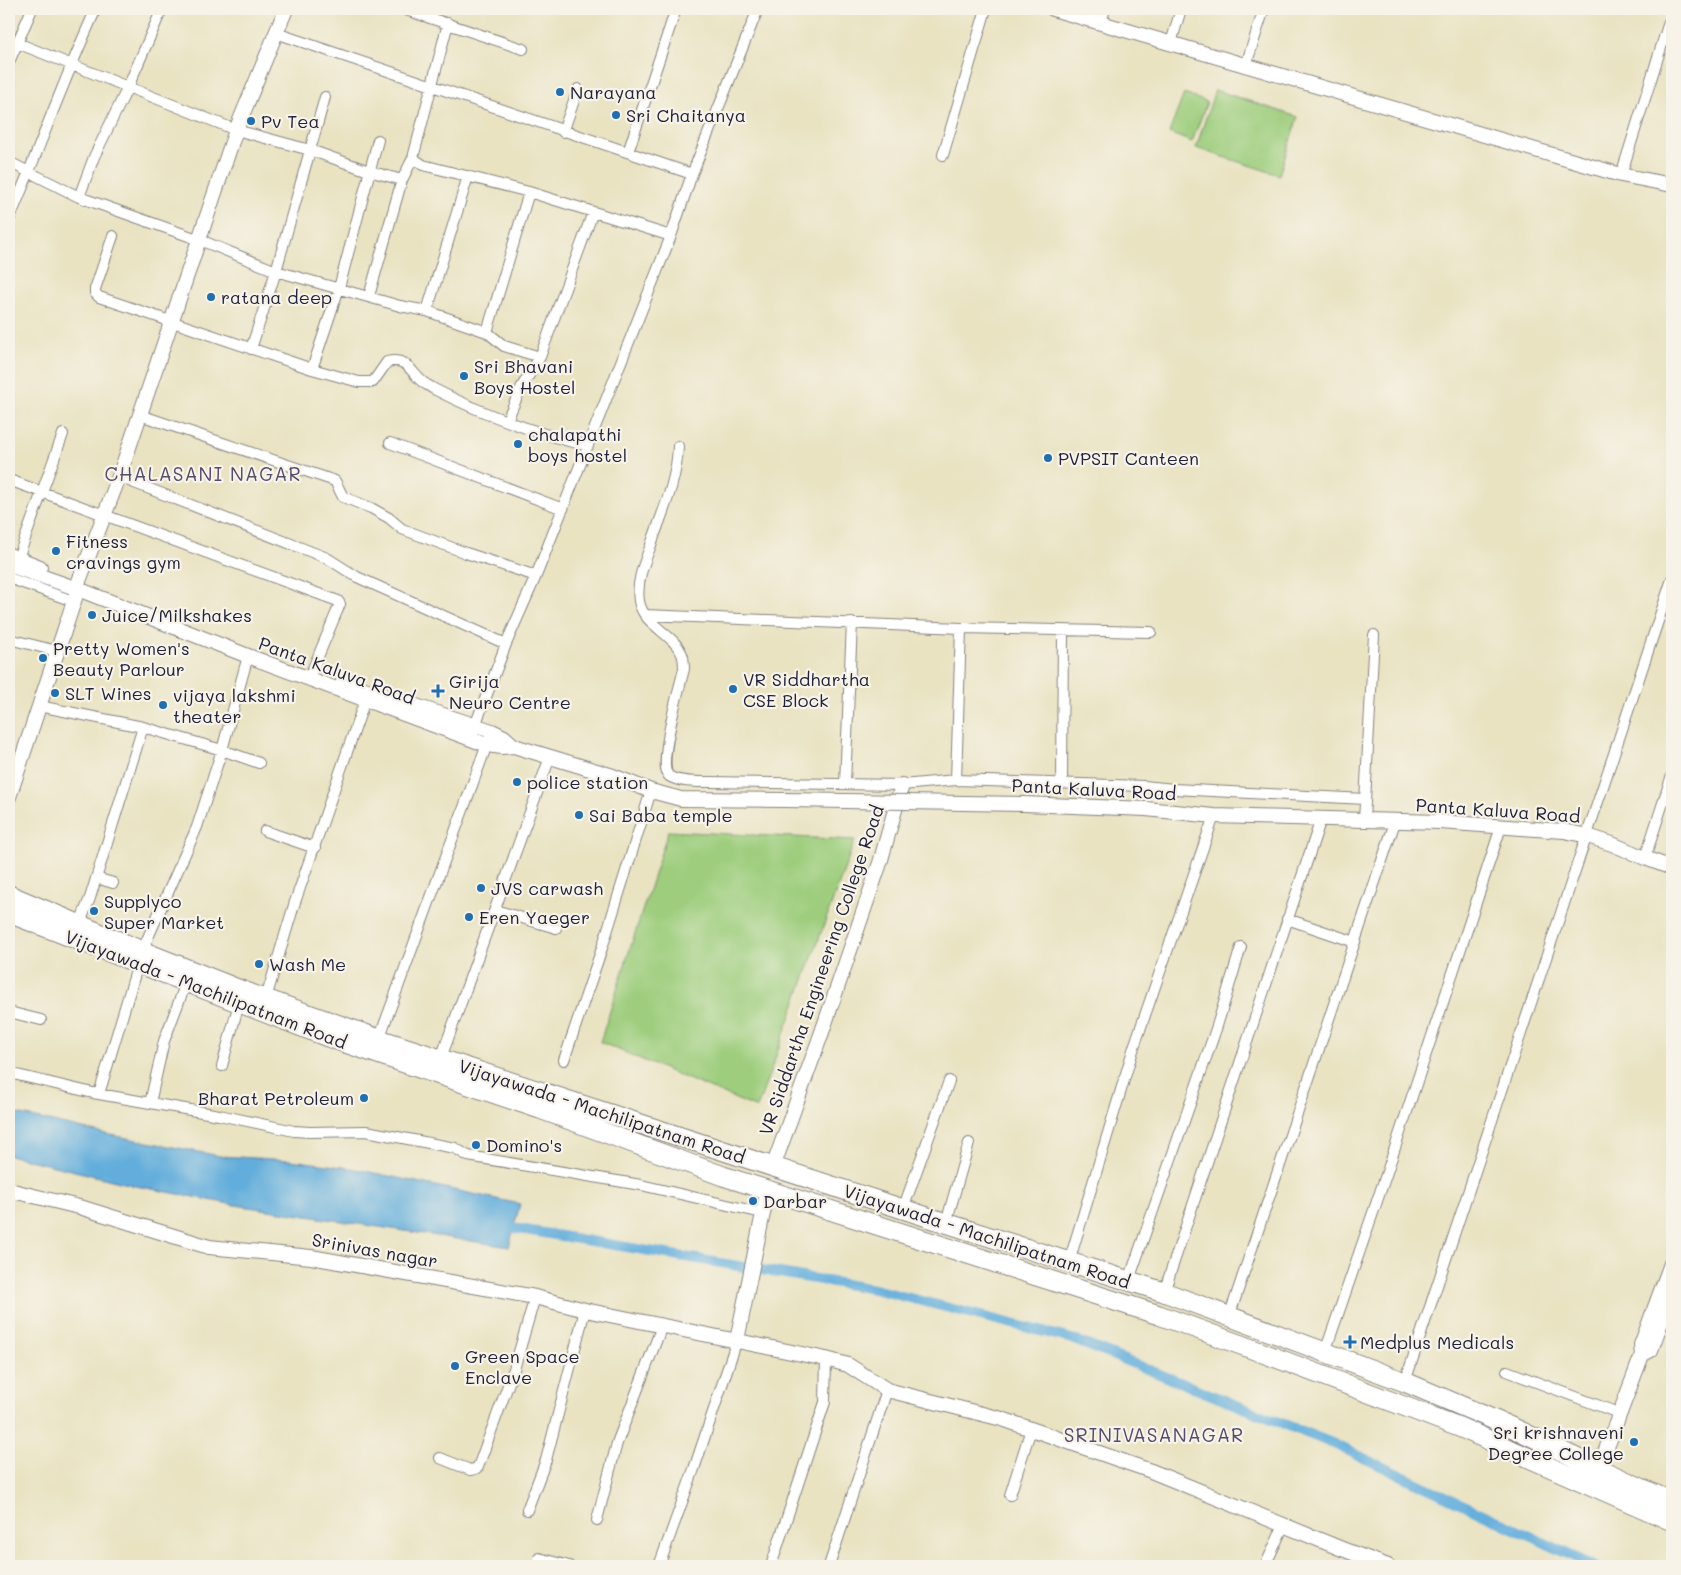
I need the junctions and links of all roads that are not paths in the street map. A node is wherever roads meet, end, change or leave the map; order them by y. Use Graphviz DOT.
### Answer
graph roads {
  1 [pos="32,9"];
  2 [pos="96,9"];
  3 [pos="162,9"];
  4 [pos="286,9"];
  5 [pos="403,9"];
  6 [pos="676,9"];
  7 [pos="758,9"];
  8 [pos="986,9"];
  9 [pos="1053,9"];
  10 [pos="1105,9"];
  11 [pos="1180,9"];
  12 [pos="1264,9"];
  13 [pos="1669,22"];
  14 [pos="448,23"];
  15 [pos="1101,23"];
  16 [pos="276,33"];
  17 [pos="1172,42"];
  18 [pos="17,43"];
  19 [pos="523,48"];
  20 [pos="9,62"];
  21 [pos="71,64"];
  22 [pos="1246,64"];
  23 [pos="431,85"];
  24 [pos="128,88"];
  25 [pos="578,89"];
  26 [pos="326,97"];
  27 [pos="236,130"];
  28 [pos="563,132"];
  29 [pos="378,140"];
  30 [pos="310,150"];
  31 [pos="628,152"];
  32 [pos="943,155"];
  33 [pos="413,158"];
  34 [pos="9,162"];
  35 [pos="30,171"];
  36 [pos="369,171"];
  37 [pos="692,174"];
  38 [pos="1621,175"];
  39 [pos="468,176"];
  40 [pos="402,180"];
  41 [pos="1672,185"];
  42 [pos="529,192"];
  43 [pos="79,197"];
  44 [pos="593,212"];
  45 [pos="9,220"];
  46 [pos="113,236"];
  47 [pos="671,236"];
  48 [pos="200,240"];
  49 [pos="276,270"];
  50 [pos="340,288"];
  51 [pos="369,296"];
  52 [pos="427,311"];
  53 [pos="172,322"];
  54 [pos="487,332"];
  55 [pos="251,349"];
  56 [pos="540,357"];
  57 [pos="312,369"];
  58 [pos="140,415"];
  59 [pos="508,420"];
  60 [pos="64,434"];
  61 [pos="390,443"];
  62 [pos="588,446"];
  63 [pos="678,446"];
  64 [pos="119,477"];
  65 [pos="9,480"];
  66 [pos="43,494"];
  67 [pos="562,509"];
  68 [pos="105,515"];
  69 [pos="12,559"];
  70 [pos="536,576"];
  71 [pos="9,578"];
  72 [pos="1672,579"];
  73 [pos="77,590"];
  74 [pos="645,615"];
  75 [pos="852,623"];
  76 [pos="960,628"];
  77 [pos="1063,631"];
  78 [pos="1151,632"];
  79 [pos="1374,635"];
  80 [pos="9,638"];
  81 [pos="506,644"];
  82 [pos="57,651"];
  83 [pos="248,656"];
  84 [pos="312,671"];
  85 [pos="365,700"];
  86 [pos="39,706"];
  87 [pos="143,727"];
  88 [pos="473,732"];
  89 [pos="490,738"];
  90 [pos="222,750"];
  91 [pos="550,757"];
  92 [pos="259,764"];
  93 [pos="1672,775"];
  94 [pos="956,780"];
  95 [pos="845,783"];
  96 [pos="1062,783"];
  97 [pos="902,785"];
  98 [pos="651,791"];
  99 [pos="9,797"];
  100 [pos="1365,799"];
  101 [pos="1214,816"];
  102 [pos="1321,819"];
  103 [pos="1364,821"];
  104 [pos="1395,822"];
  105 [pos="1501,827"];
  106 [pos="265,831"];
  107 [pos="1588,836"];
  108 [pos="314,848"];
  109 [pos="1645,858"];
  110 [pos="1672,868"];
  111 [pos="96,878"];
  112 [pos="114,883"];
  113 [pos="9,895"];
  114 [pos="495,910"];
  115 [pos="9,913"];
  116 [pos="1287,919"];
  117 [pos="79,925"];
  118 [pos="556,928"];
  119 [pos="1356,942"];
  120 [pos="1241,947"];
  121 [pos="140,958"];
  122 [pos="186,983"];
  123 [pos="266,998"];
  124 [pos="239,1003"];
  125 [pos="9,1012"];
  126 [pos="41,1020"];
  127 [pos="379,1039"];
  128 [pos="441,1058"];
  129 [pos="564,1060"];
  130 [pos="222,1066"];
  131 [pos="9,1073"];
  132 [pos="949,1081"];
  133 [pos="98,1094"];
  134 [pos="150,1103"];
  135 [pos="969,1143"];
  136 [pos="773,1167"];
  137 [pos="768,1189"];
  138 [pos="9,1190"];
  139 [pos="903,1210"];
  140 [pos="762,1212"];
  141 [pos="946,1223"];
  142 [pos="1672,1261"];
  143 [pos="1068,1262"];
  144 [pos="1128,1280"];
  145 [pos="1164,1292"];
  146 [pos="1672,1292"];
  147 [pos="535,1297"];
  148 [pos="585,1310"];
  149 [pos="1229,1316"];
  150 [pos="662,1326"];
  151 [pos="737,1340"];
  152 [pos="1325,1352"];
  153 [pos="1642,1355"];
  154 [pos="826,1358"];
  155 [pos="1507,1371"];
  156 [pos="1405,1382"];
  157 [pos="887,1390"];
  158 [pos="1620,1414"];
  159 [pos="1031,1429"];
  160 [pos="1518,1430"];
  161 [pos="1507,1449"];
  162 [pos="440,1458"];
  163 [pos="1596,1478"];
  164 [pos="1010,1495"];
  165 [pos="1672,1502"];
  166 [pos="527,1510"];
  167 [pos="597,1520"];
  168 [pos="1672,1521"];
  169 [pos="1284,1525"];
  170 [pos="1672,1529"];
  171 [pos="539,1558"];
  172 [pos="569,1566"];
  173 [pos="659,1566"];
  174 [pos="772,1566"];
  175 [pos="829,1566"];
  176 [pos="1265,1566"];
  177 [pos="1388,1566"];
  1 -- 18 [label="street"];
  2 -- 21 [label="street"];
  3 -- 24 [label="street"];
  4 -- 16 [label="street"];
  5 -- 14 [label="street"];
  6 -- 31 [label="street"];
  7 -- 37 [label="street"];
  8 -- 32 [label="street"];
  9 -- 15 [label="street"];
  10 -- 15 [label="street"];
  11 -- 17 [label="street"];
  12 -- 22 [label="street"];
  13 -- 38 [label="street"];
  14 -- 19 [label="street"];
  14 -- 23 [label="street"];
  15 -- 17 [label="street"];
  16 -- 23 [label="street"];
  16 -- 27 [label="street"];
  17 -- 22 [label="street"];
  18 -- 20 [label="street"];
  18 -- 21 [label="street"];
  21 -- 24 [label="street"];
  21 -- 35 [label="street"];
  22 -- 38 [label="street"];
  23 -- 28 [label="street"];
  23 -- 33 [label="street"];
  24 -- 27 [label="street"];
  24 -- 43 [label="street"];
  25 -- 28 [label="street"];
  26 -- 30 [label="street"];
  27 -- 30 [label="street"];
  27 -- 48 [label="street"];
  28 -- 31 [label="street"];
  29 -- 36 [label="street"];
  30 -- 36 [label="street"];
  30 -- 49 [label="street"];
  31 -- 37 [label="street"];
  33 -- 39 [label="street"];
  33 -- 40 [label="street"];
  34 -- 35 [label="street"];
  35 -- 43 [label="street"];
  35 -- 45 [label="street"];
  36 -- 40 [label="street"];
  36 -- 50 [label="street"];
  37 -- 47 [label="street"];
  38 -- 41 [label="street"];
  39 -- 42 [label="street"];
  39 -- 52 [label="street"];
  40 -- 51 [label="street"];
  42 -- 44 [label="street"];
  42 -- 54 [label="street"];
  43 -- 48 [label="street"];
  44 -- 47 [label="street"];
  44 -- 56 [label="street"];
  46 -- 53 [label="street"];
  47 -- 62 [label="street"];
  48 -- 49 [label="street"];
  48 -- 53 [label="street"];
  49 -- 50 [label="street"];
  49 -- 55 [label="street"];
  50 -- 51 [label="street"];
  50 -- 57 [label="street"];
  51 -- 52 [label="street"];
  52 -- 54 [label="street"];
  53 -- 55 [label="street"];
  53 -- 58 [label="street"];
  54 -- 56 [label="street"];
  55 -- 57 [label="street"];
  56 -- 59 [label="street"];
  57 -- 59 [label="street"];
  58 -- 64 [label="street"];
  58 -- 70 [label="street"];
  59 -- 62 [label="street"];
  60 -- 66 [label="street"];
  61 -- 67 [label="street"];
  62 -- 67 [label="street"];
  63 -- 74 [label="street"];
  64 -- 68 [label="street"];
  64 -- 81 [label="street"];
  65 -- 66 [label="street"];
  66 -- 68 [label="street"];
  66 -- 69 [label="street"];
  67 -- 70 [label="street"];
  68 -- 73 [label="street"];
  68 -- 84 [label="street"];
  69 -- 73 [label="street, Panta Kaluva Road"];
  70 -- 81 [label="street"];
  71 -- 73 [label="street"];
  72 -- 107 [label="street"];
  73 -- 82 [label="street"];
  73 -- 83 [label="street, Panta Kaluva Road"];
  73 -- 84 [label="street, Panta Kaluva Road"];
  74 -- 75 [label="street"];
  74 -- 95 [label="street"];
  75 -- 76 [label="street"];
  75 -- 95 [label="street"];
  76 -- 77 [label="street"];
  76 -- 94 [label="street"];
  77 -- 78 [label="street"];
  77 -- 96 [label="street"];
  79 -- 100 [label="street"];
  80 -- 82 [label="street"];
  81 -- 88 [label="street"];
  82 -- 86 [label="street"];
  83 -- 85 [label="street, Panta Kaluva Road"];
  83 -- 90 [label="street"];
  84 -- 88 [label="street, Panta Kaluva Road"];
  85 -- 88 [label="street, Panta Kaluva Road"];
  85 -- 108 [label="street"];
  86 -- 87 [label="street"];
  86 -- 99 [label="street"];
  87 -- 90 [label="street"];
  87 -- 111 [label="street"];
  88 -- 89 [label="street, Panta Kaluva Road"];
  89 -- 91 [label="street, Panta Kaluva Road"];
  89 -- 127 [label="street"];
  90 -- 92 [label="street"];
  90 -- 121 [label="street"];
  91 -- 98 [label="street, Panta Kaluva Road"];
  91 -- 114 [label="street"];
  93 -- 109 [label="street"];
  94 -- 96 [label="street"];
  94 -- 97 [label="street"];
  95 -- 97 [label="street"];
  96 -- 100 [label="street"];
  97 -- 136 [label="street, VR Siddartha Engineering College Road"];
  98 -- 101 [label="street, Panta Kaluva Road, bridge"];
  98 -- 129 [label="street"];
  100 -- 103 [label="street"];
  101 -- 102 [label="street, Panta Kaluva Road"];
  101 -- 143 [label="street"];
  102 -- 103 [label="street, Panta Kaluva Road"];
  102 -- 116 [label="street"];
  103 -- 104 [label="street, Panta Kaluva Road"];
  104 -- 105 [label="street, Panta Kaluva Road"];
  104 -- 119 [label="street"];
  105 -- 107 [label="street, Panta Kaluva Road"];
  105 -- 152 [label="street"];
  106 -- 108 [label="street"];
  107 -- 109 [label="street, Panta Kaluva Road"];
  107 -- 156 [label="street"];
  108 -- 123 [label="street"];
  109 -- 110 [label="street, Panta Kaluva Road"];
  111 -- 112 [label="street"];
  111 -- 117 [label="street"];
  113 -- 117 [label="highway, Vijayawada - Machilipatnam Road"];
  114 -- 118 [label="street"];
  114 -- 128 [label="street"];
  115 -- 121 [label="highway, Vijayawada - Machilipatnam Road"];
  116 -- 119 [label="street"];
  116 -- 145 [label="street"];
  117 -- 121 [label="highway, Vijayawada - Machilipatnam Road"];
  119 -- 149 [label="street"];
  120 -- 144 [label="street"];
  121 -- 122 [label="highway, Vijayawada - Machilipatnam Road"];
  121 -- 123 [label="highway, Vijayawada - Machilipatnam Road"];
  121 -- 133 [label="street"];
  122 -- 124 [label="highway, Vijayawada - Machilipatnam Road"];
  122 -- 134 [label="street"];
  123 -- 127 [label="highway, Vijayawada - Machilipatnam Road"];
  124 -- 130 [label="street"];
  124 -- 137 [label="highway, Vijayawada - Machilipatnam Road"];
  125 -- 126 [label="street"];
  127 -- 128 [label="highway, Vijayawada - Machilipatnam Road"];
  128 -- 136 [label="highway, Vijayawada - Machilipatnam Road"];
  131 -- 133 [label="street"];
  132 -- 139 [label="street"];
  133 -- 134 [label="street"];
  134 -- 140 [label="street"];
  135 -- 141 [label="street"];
  136 -- 139 [label="highway, Vijayawada - Machilipatnam Road"];
  137 -- 140 [label="street"];
  137 -- 161 [label="highway, Vijayawada - Machilipatnam Road"];
  138 -- 147 [label="street, Srinivas nagar"];
  139 -- 141 [label="highway, Vijayawada - Machilipatnam Road"];
  140 -- 151 [label="street"];
  141 -- 143 [label="highway, Vijayawada - Machilipatnam Road"];
  142 -- 153 [label="street"];
  143 -- 144 [label="highway, Vijayawada - Machilipatnam Road"];
  144 -- 145 [label="highway, Vijayawada - Machilipatnam Road"];
  145 -- 149 [label="highway, Vijayawada - Machilipatnam Road"];
  146 -- 153 [label="street"];
  147 -- 148 [label="street, Srinivas nagar"];
  147 -- 162 [label="street"];
  148 -- 150 [label="street, Srinivas nagar"];
  148 -- 166 [label="street"];
  149 -- 152 [label="highway, Vijayawada - Machilipatnam Road"];
  150 -- 151 [label="street, Srinivas nagar"];
  150 -- 167 [label="street"];
  151 -- 154 [label="street, Srinivas nagar"];
  151 -- 173 [label="street"];
  152 -- 156 [label="highway, Vijayawada - Machilipatnam Road"];
  153 -- 158 [label="street"];
  154 -- 157 [label="street, Srinivas nagar"];
  154 -- 174 [label="street"];
  155 -- 158 [label="street"];
  156 -- 160 [label="highway, Vijayawada - Machilipatnam Road"];
  157 -- 159 [label="street, Srinivas nagar"];
  157 -- 175 [label="street"];
  158 -- 163 [label="street"];
  159 -- 164 [label="street"];
  159 -- 169 [label="street, Srinivas nagar"];
  160 -- 161 [label="highway"];
  160 -- 163 [label="highway, Vijayawada - Machilipatnam Road"];
  161 -- 163 [label="highway, Vijayawada - Machilipatnam Road"];
  163 -- 165 [label="highway, Vijayawada - Machilipatnam Road"];
  163 -- 168 [label="highway, Vijayawada - Machilipatnam Road"];
  163 -- 170 [label="street"];
  169 -- 176 [label="street"];
  169 -- 177 [label="street, Srinivas nagar"];
  171 -- 172 [label="street"];
}
